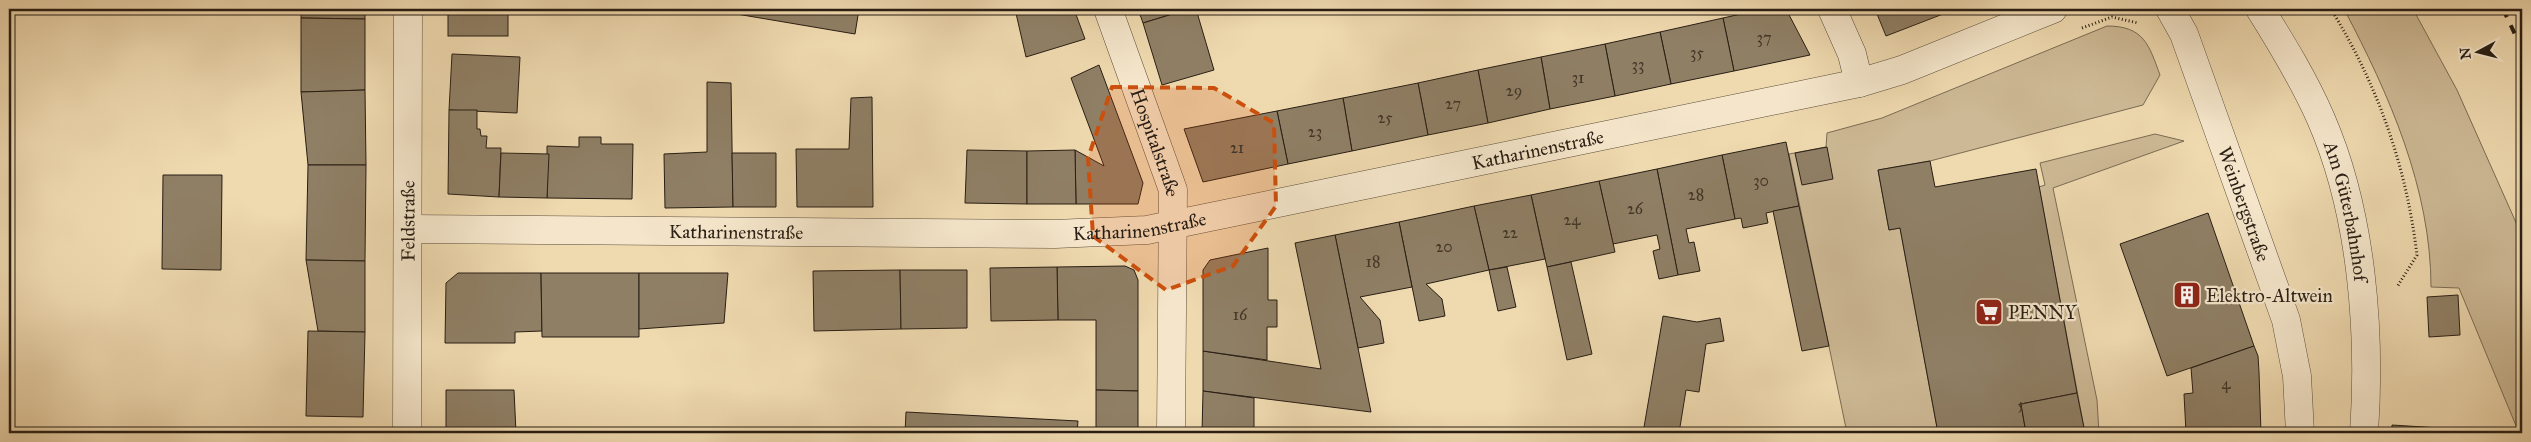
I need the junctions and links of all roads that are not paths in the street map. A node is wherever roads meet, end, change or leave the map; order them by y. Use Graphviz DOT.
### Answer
graph roads {
  1 [pos="408,9"];
  2 [pos="1108,9"];
  3 [pos="1832,9"];
  4 [pos="2052,9"];
  5 [pos="2170,9"];
  6 [pos="2260,9"];
  7 [pos="1859,83"];
  8 [pos="1174,225"];
  9 [pos="408,229"];
  10 [pos="407,433"];
  11 [pos="1171,433"];
  12 [pos="2300,433"];
  13 [pos="2364,433"];
  1 -- 9 [label="street, Feldstraße"];
  2 -- 8 [label="street, Hospitalstraße"];
  3 -- 7 [label="street"];
  4 -- 7 [label="street"];
  5 -- 12 [label="street, Weinbergstraße"];
  6 -- 13 [label="street, Am Güterbahnhof"];
  7 -- 8 [label="street, Katharinenstraße"];
  8 -- 9 [label="street, Katharinenstraße"];
  8 -- 11 [label="street, Hospitalstraße"];
  9 -- 10 [label="street, Feldstraße"];
}
